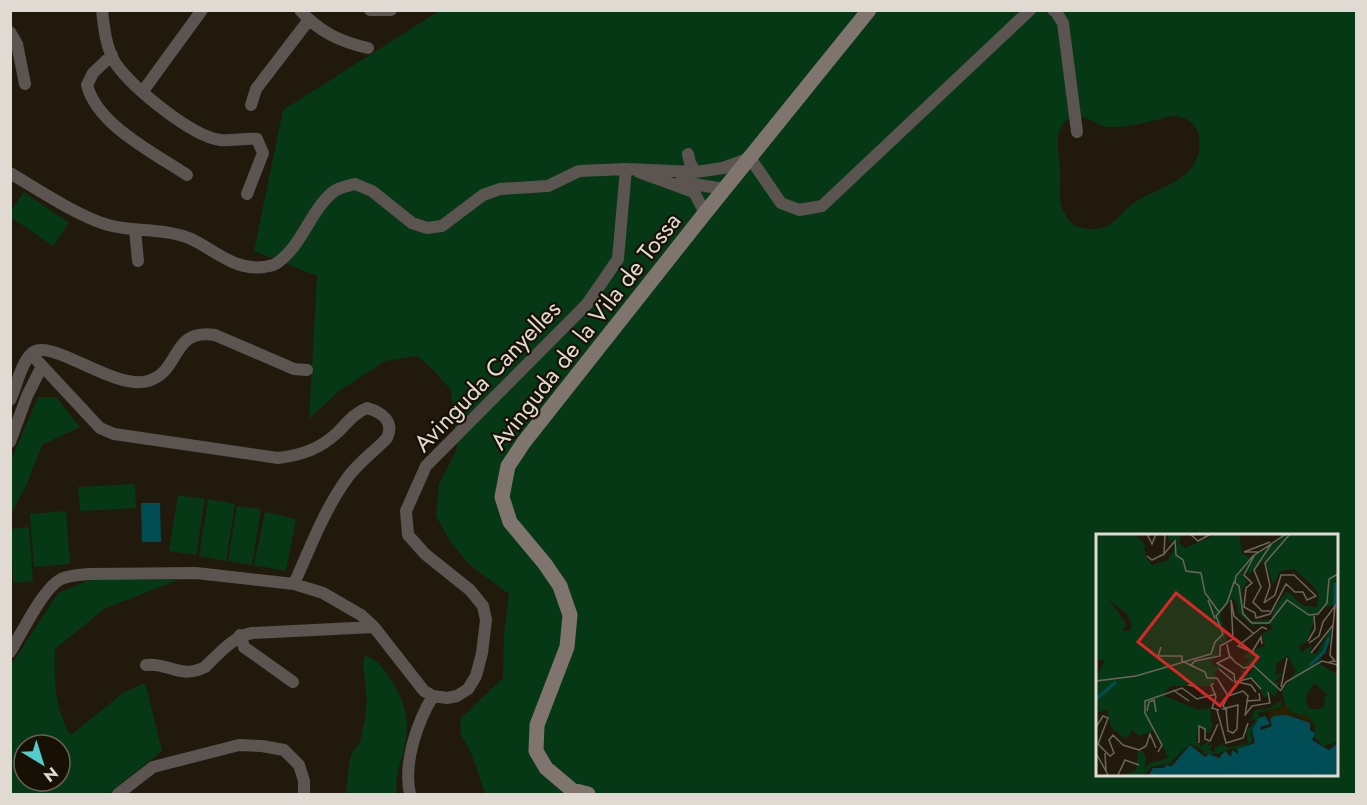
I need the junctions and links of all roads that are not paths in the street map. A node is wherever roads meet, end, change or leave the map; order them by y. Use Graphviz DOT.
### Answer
graph roads {
  1 [pos="102,10"];
  2 [pos="202,10"];
  3 [pos="300,10"];
  4 [pos="370,10"];
  5 [pos="391,10"];
  6 [pos="869,10"];
  7 [pos="1030,10"];
  8 [pos="1053,10"];
  9 [pos="308,21"];
  10 [pos="10,32"];
  11 [pos="368,48"];
  12 [pos="112,55"];
  13 [pos="25,84"];
  14 [pos="143,91"];
  15 [pos="251,105"];
  16 [pos="1077,132"];
  17 [pos="688,154"];
  18 [pos="750,158"];
  19 [pos="626,169"];
  20 [pos="696,172"];
  21 [pos="10,173"];
  22 [pos="187,175"];
  23 [pos="658,178"];
  24 [pos="725,189"];
  25 [pos="247,194"];
  26 [pos="705,213"];
  27 [pos="135,230"];
  28 [pos="138,261"];
  29 [pos="31,354"];
  30 [pos="42,366"];
  31 [pos="307,370"];
  32 [pos="10,400"];
  33 [pos="10,442"];
  34 [pos="294,584"];
  35 [pos="374,627"];
  36 [pos="240,635"];
  37 [pos="10,652"];
  38 [pos="146,665"];
  39 [pos="293,682"];
  40 [pos="433,696"];
  41 [pos="118,795"];
  42 [pos="304,795"];
  43 [pos="410,795"];
  44 [pos="588,795"];
  1 -- 12 [label="street"];
  2 -- 14 [label="street"];
  3 -- 9 [label="street"];
  4 -- 5 [label="street"];
  6 -- 18 [label="main road, Avinguda de la Vila de Tossa"];
  7 -- 18 [label="street"];
  8 -- 16 [label="street"];
  9 -- 11 [label="street"];
  9 -- 15 [label="street"];
  10 -- 13 [label="street"];
  12 -- 14 [label="street"];
  12 -- 22 [label="street"];
  14 -- 25 [label="street"];
  17 -- 20 [label="street"];
  18 -- 20 [label="street"];
  18 -- 24 [label="main road, Avinguda de la Vila de Tossa"];
  19 -- 20 [label="street"];
  19 -- 23 [label="street"];
  19 -- 27 [label="street"];
  19 -- 40 [label="street, Avinguda Canyelles"];
  21 -- 27 [label="street"];
  23 -- 24 [label="street"];
  23 -- 26 [label="street"];
  24 -- 26 [label="main road, Avinguda de la Vila de Tossa"];
  26 -- 44 [label="main road, Avinguda de la Vila de Tossa"];
  27 -- 28 [label="street"];
  29 -- 30 [label="street"];
  29 -- 31 [label="street"];
  29 -- 32 [label="street"];
  30 -- 33 [label="street"];
  30 -- 34 [label="street"];
  34 -- 35 [label="street"];
  34 -- 37 [label="street"];
  35 -- 36 [label="street"];
  35 -- 40 [label="street"];
  36 -- 38 [label="street"];
  36 -- 39 [label="street"];
  40 -- 43 [label="street"];
  41 -- 42 [label="street"];
}
